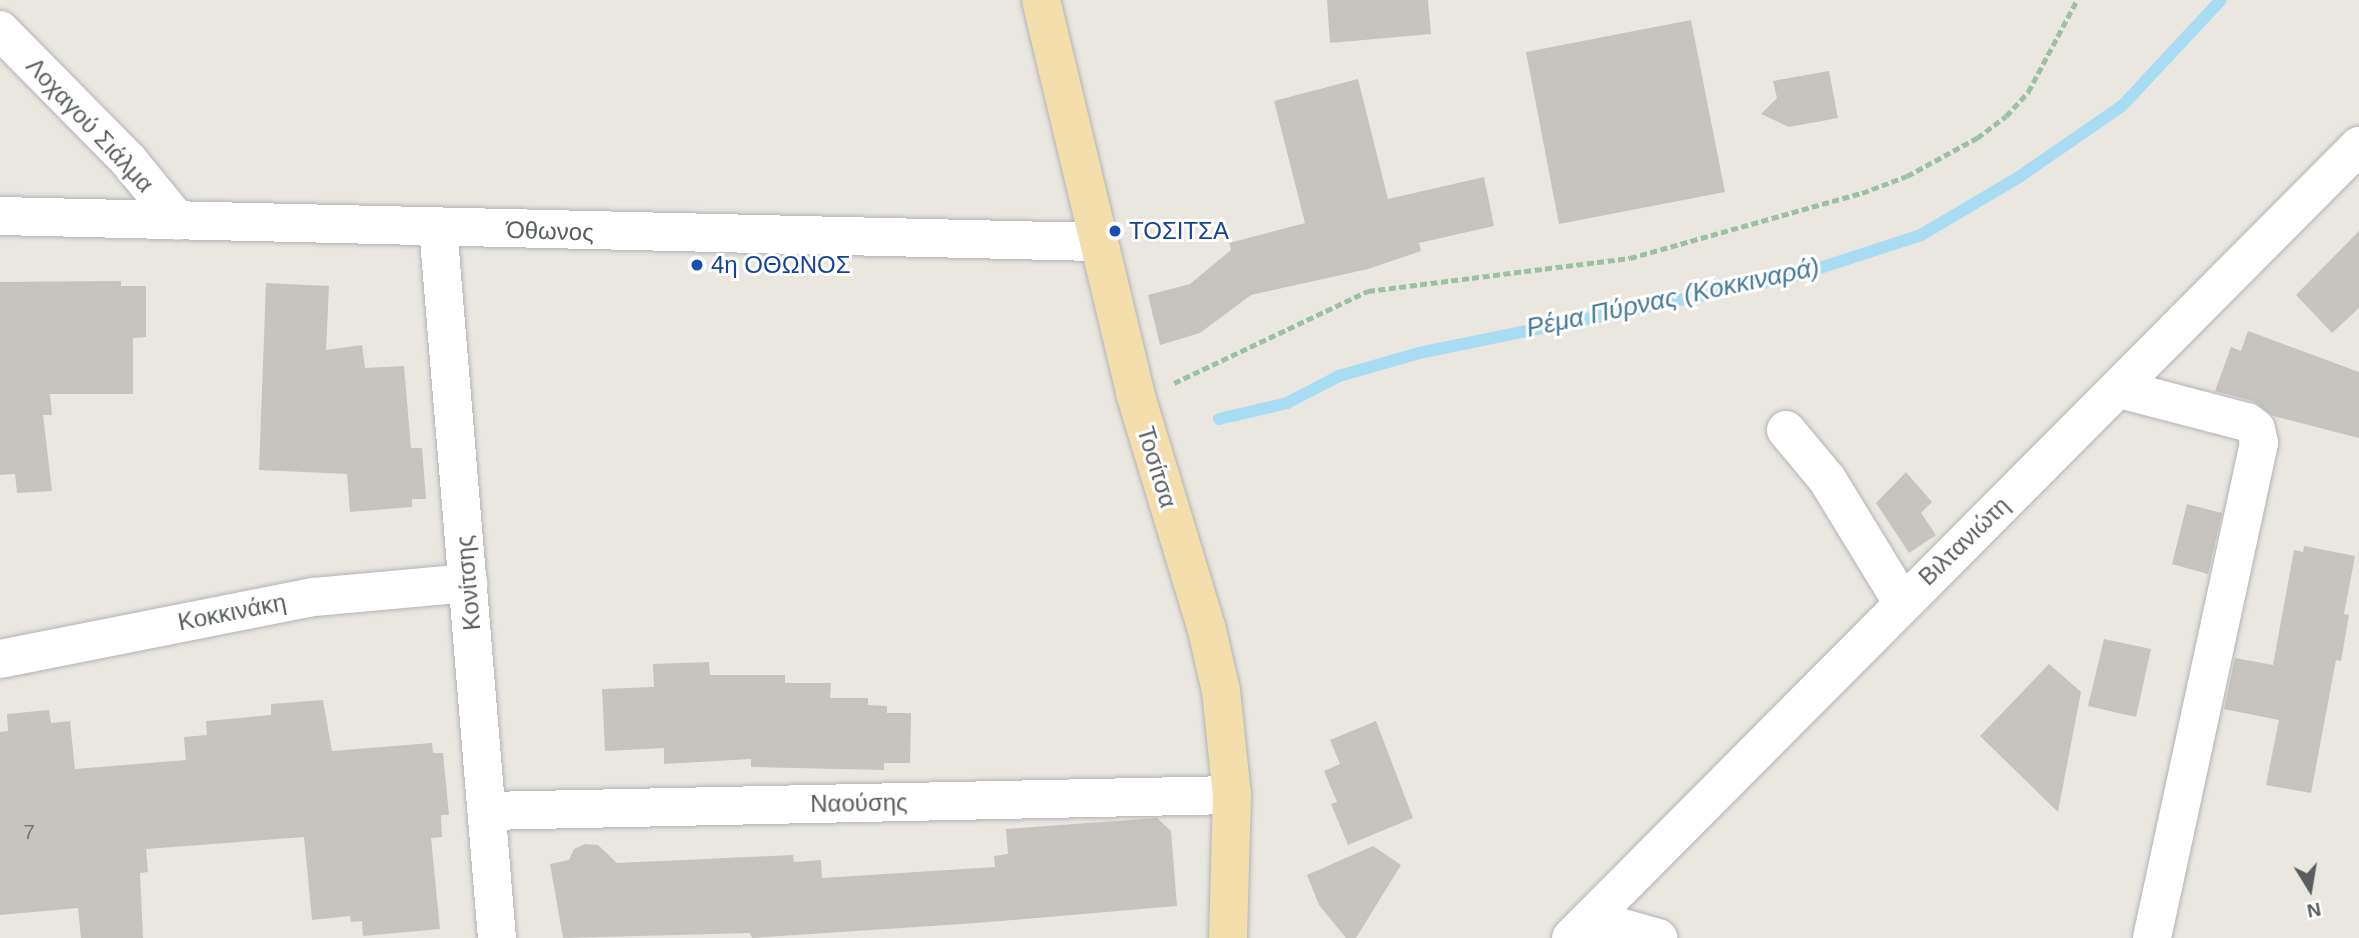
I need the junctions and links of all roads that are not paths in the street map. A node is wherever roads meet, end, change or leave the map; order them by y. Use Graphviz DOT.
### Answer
graph roads {
  1 [pos="1041,0"];
  2 [pos="0,30"];
  3 [pos="2359,146"];
  4 [pos="0,216"];
  5 [pos="178,221"];
  6 [pos="438,227"];
  7 [pos="1099,242"];
  8 [pos="2120,389"];
  9 [pos="1786,430"];
  10 [pos="468,583"];
  11 [pos="1902,602"];
  12 [pos="0,659"];
  13 [pos="1232,795"];
  14 [pos="486,811"];
  15 [pos="1581,928"];
  16 [pos="497,938"];
  17 [pos="1228,938"];
  18 [pos="1658,938"];
  19 [pos="2152,938"];
  1 -- 7 [label="main road, Τοσίτσα"];
  2 -- 5 [label="street, Λοχαγού Σιάλμα"];
  3 -- 8 [label="street, Βιλτανιώτη"];
  4 -- 5 [label="street, Όθωνος"];
  5 -- 6 [label="street, Όθωνος"];
  6 -- 7 [label="street, Όθωνος"];
  6 -- 10 [label="street, Κονίτσης"];
  7 -- 13 [label="main road, Τοσίτσα"];
  8 -- 11 [label="street, Βιλτανιώτη"];
  8 -- 19 [label="street"];
  9 -- 11 [label="street"];
  10 -- 12 [label="street, Κοκκινάκη"];
  10 -- 14 [label="street, Κονίτσης"];
  11 -- 15 [label="street, Βιλτανιώτη"];
  13 -- 14 [label="street, Ναούσης"];
  13 -- 17 [label="main road, Τοσίτσα"];
  14 -- 16 [label="street, Κονίτσης"];
  15 -- 18 [label="street"];
}
